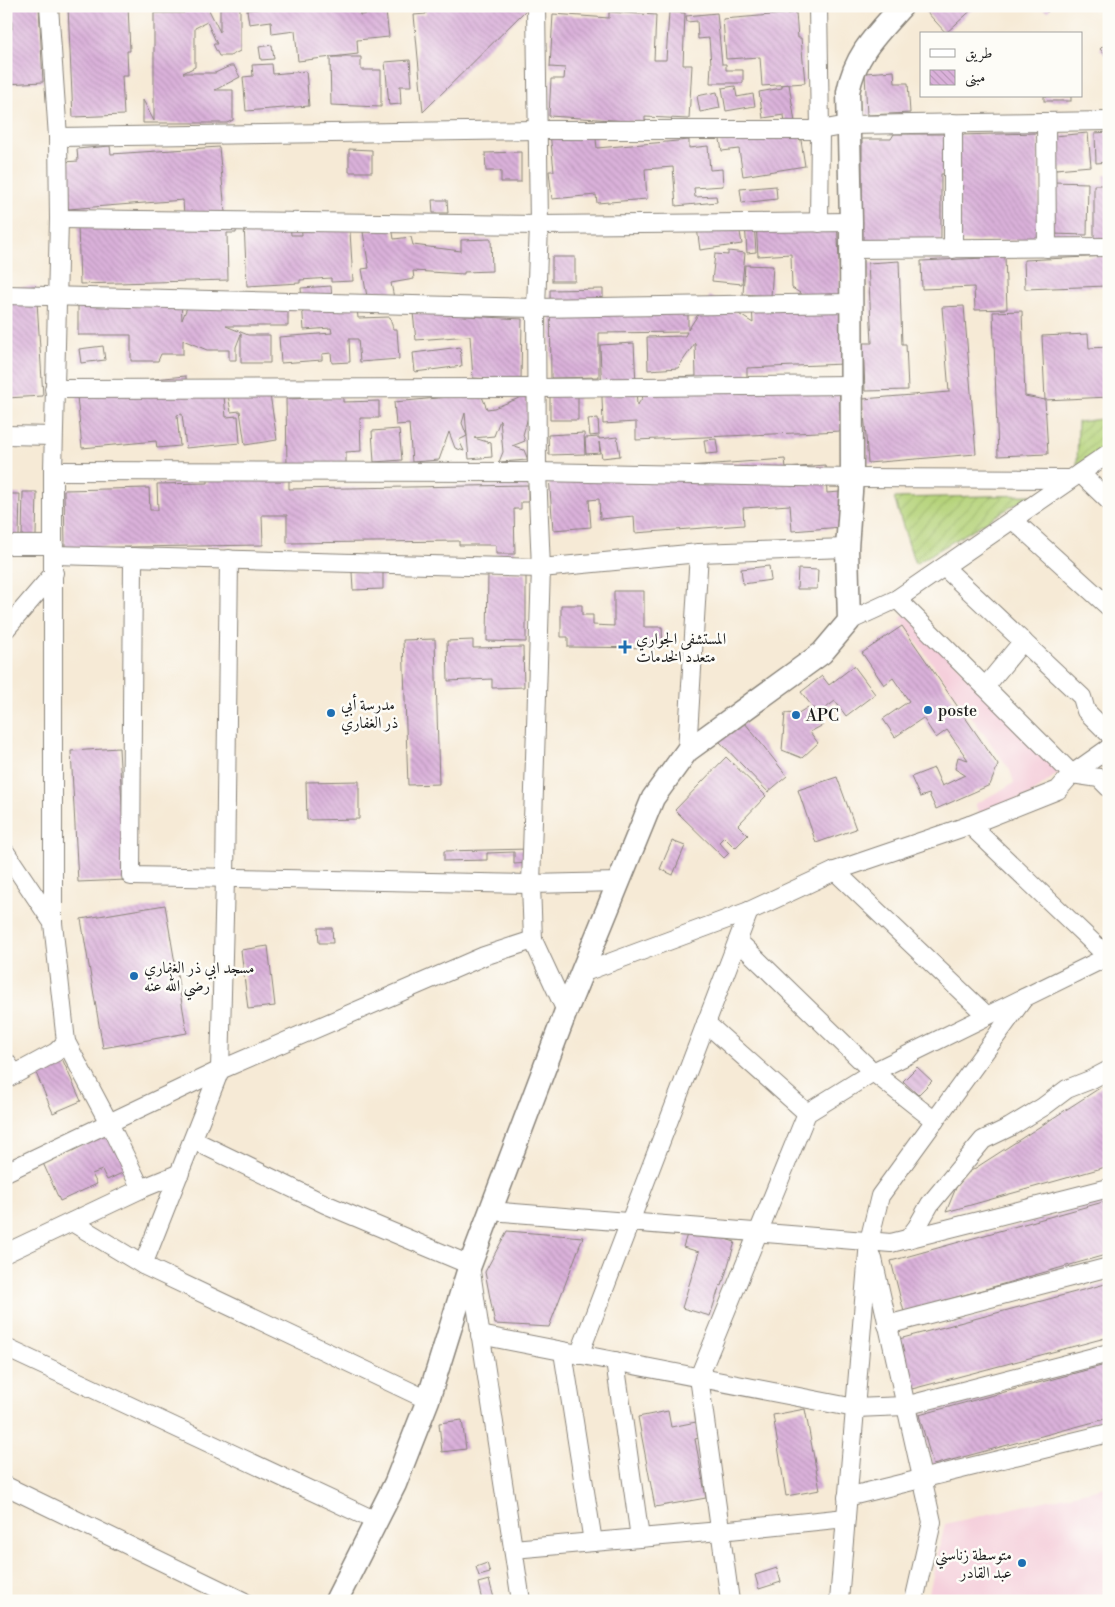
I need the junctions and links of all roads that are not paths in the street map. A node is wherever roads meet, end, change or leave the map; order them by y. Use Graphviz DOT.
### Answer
graph roads {
  1 [pos="49,6"];
  2 [pos="536,6"];
  3 [pos="818,6"];
  4 [pos="902,6"];
  5 [pos="1109,121"];
  6 [pos="1046,122"];
  7 [pos="953,123"];
  8 [pos="848,125"];
  9 [pos="538,130"];
  10 [pos="820,130"];
  11 [pos="58,137"];
  12 [pos="59,219"];
  13 [pos="819,222"];
  14 [pos="851,222"];
  15 [pos="539,225"];
  16 [pos="1109,247"];
  17 [pos="953,248"];
  18 [pos="1047,248"];
  19 [pos="851,249"];
  20 [pos="6,296"];
  21 [pos="58,296"];
  22 [pos="851,303"];
  23 [pos="536,308"];
  24 [pos="850,385"];
  25 [pos="537,388"];
  26 [pos="54,389"];
  27 [pos="6,435"];
  28 [pos="53,436"];
  29 [pos="1109,453"];
  30 [pos="53,472"];
  31 [pos="536,472"];
  32 [pos="1075,476"];
  33 [pos="852,478"];
  34 [pos="1109,501"];
  35 [pos="1014,520"];
  36 [pos="6,545"];
  37 [pos="847,548"];
  38 [pos="54,550"];
  39 [pos="699,553"];
  40 [pos="133,557"];
  41 [pos="229,560"];
  42 [pos="944,567"];
  43 [pos="541,568"];
  44 [pos="54,573"];
  45 [pos="898,599"];
  46 [pos="1106,599"];
  47 [pos="849,621"];
  48 [pos="6,629"];
  49 [pos="1024,642"];
  50 [pos="985,687"];
  51 [pos="1109,734"];
  52 [pos="1109,748"];
  53 [pos="687,751"];
  54 [pos="1072,774"];
  55 [pos="1109,788"];
  56 [pos="970,825"];
  57 [pos="6,853"];
  58 [pos="835,871"];
  59 [pos="225,878"];
  60 [pos="619,882"];
  61 [pos="531,884"];
  62 [pos="749,911"];
  63 [pos="53,923"];
  64 [pos="533,940"];
  65 [pos="738,941"];
  66 [pos="1108,957"];
  67 [pos="582,974"];
  68 [pos="1025,998"];
  69 [pos="566,1011"];
  70 [pos="986,1015"];
  71 [pos="706,1023"];
  72 [pos="66,1042"];
  73 [pos="220,1070"];
  74 [pos="1109,1070"];
  75 [pos="9,1071"];
  76 [pos="873,1072"];
  77 [pos="807,1113"];
  78 [pos="935,1121"];
  79 [pos="109,1123"];
  80 [pos="193,1140"];
  81 [pos="6,1172"];
  82 [pos="180,1173"];
  83 [pos="1109,1188"];
  84 [pos="141,1189"];
  85 [pos="490,1211"];
  86 [pos="72,1222"];
  87 [pos="629,1222"];
  88 [pos="759,1232"];
  89 [pos="908,1239"];
  90 [pos="869,1241"];
  91 [pos="6,1253"];
  92 [pos="143,1265"];
  93 [pos="470,1265"];
  94 [pos="1109,1267"];
  95 [pos="887,1324"];
  96 [pos="480,1335"];
  97 [pos="6,1348"];
  98 [pos="571,1353"];
  99 [pos="1109,1354"];
  100 [pos="615,1362"];
  101 [pos="699,1377"];
  102 [pos="428,1400"];
  103 [pos="905,1406"];
  104 [pos="855,1408"];
  105 [pos="1109,1433"];
  106 [pos="921,1479"];
  107 [pos="6,1486"];
  108 [pos="847,1497"];
  109 [pos="846,1518"];
  110 [pos="376,1521"];
  111 [pos="720,1532"];
  112 [pos="640,1538"];
  113 [pos="592,1542"];
  114 [pos="512,1549"];
  115 [pos="242,1601"];
  116 [pos="336,1601"];
  117 [pos="520,1601"];
  118 [pos="730,1601"];
  119 [pos="839,1601"];
  120 [pos="914,1601"];
  1 -- 11 [label="street"];
  2 -- 9 [label="street"];
  3 -- 10 [label="street"];
  4 -- 8 [label="street"];
  5 -- 6 [label="street"];
  6 -- 7 [label="street"];
  6 -- 18 [label="street"];
  7 -- 8 [label="street"];
  7 -- 17 [label="street"];
  8 -- 10 [label="street"];
  8 -- 14 [label="street"];
  9 -- 10 [label="street"];
  9 -- 11 [label="street"];
  9 -- 15 [label="street"];
  10 -- 13 [label="street"];
  11 -- 12 [label="street"];
  12 -- 15 [label="street"];
  12 -- 21 [label="street"];
  13 -- 14 [label="street"];
  13 -- 15 [label="street"];
  14 -- 19 [label="street"];
  15 -- 23 [label="street"];
  16 -- 18 [label="street"];
  17 -- 18 [label="street"];
  17 -- 19 [label="street"];
  19 -- 22 [label="street"];
  20 -- 21 [label="street"];
  21 -- 23 [label="street"];
  21 -- 26 [label="street"];
  22 -- 23 [label="street"];
  22 -- 24 [label="street"];
  23 -- 25 [label="street"];
  24 -- 25 [label="street"];
  24 -- 33 [label="street"];
  25 -- 26 [label="street"];
  25 -- 31 [label="street"];
  26 -- 28 [label="street"];
  27 -- 28 [label="street"];
  28 -- 30 [label="street"];
  29 -- 32 [label="street"];
  30 -- 31 [label="street"];
  30 -- 38 [label="street"];
  31 -- 33 [label="street"];
  31 -- 43 [label="street"];
  32 -- 33 [label="street"];
  32 -- 34 [label="street"];
  32 -- 35 [label="street"];
  33 -- 37 [label="street"];
  35 -- 42 [label="street"];
  35 -- 46 [label="street"];
  36 -- 38 [label="street"];
  37 -- 39 [label="street"];
  37 -- 47 [label="street"];
  38 -- 40 [label="street"];
  38 -- 44 [label="street"];
  39 -- 43 [label="street"];
  39 -- 53 [label="street"];
  40 -- 41 [label="street"];
  40 -- 59 [label="street"];
  41 -- 43 [label="street"];
  41 -- 59 [label="street"];
  42 -- 45 [label="street"];
  42 -- 49 [label="street"];
  43 -- 61 [label="street"];
  44 -- 48 [label="street"];
  44 -- 63 [label="street"];
  45 -- 47 [label="street"];
  45 -- 50 [label="street"];
  47 -- 53 [label="street"];
  49 -- 50 [label="street"];
  49 -- 51 [label="street"];
  50 -- 54 [label="street"];
  52 -- 54 [label="street"];
  53 -- 60 [label="street"];
  54 -- 55 [label="street"];
  54 -- 56 [label="street"];
  56 -- 58 [label="street"];
  56 -- 66 [label="street"];
  57 -- 63 [label="street"];
  58 -- 62 [label="street"];
  58 -- 70 [label="street"];
  59 -- 61 [label="street"];
  59 -- 73 [label="street"];
  60 -- 61 [label="street"];
  60 -- 67 [label="street"];
  61 -- 64 [label="street"];
  62 -- 65 [label="street"];
  62 -- 67 [label="street"];
  63 -- 72 [label="street"];
  64 -- 69 [label="street"];
  64 -- 73 [label="street"];
  65 -- 71 [label="street"];
  65 -- 76 [label="street"];
  66 -- 68 [label="street"];
  67 -- 69 [label="street"];
  68 -- 70 [label="street"];
  68 -- 78 [label="street"];
  69 -- 85 [label="street"];
  70 -- 76 [label="street"];
  71 -- 77 [label="street"];
  71 -- 87 [label="street"];
  72 -- 75 [label="street"];
  72 -- 79 [label="street"];
  73 -- 79 [label="street"];
  73 -- 80 [label="street"];
  74 -- 89 [label="street"];
  76 -- 77 [label="street"];
  76 -- 78 [label="street"];
  77 -- 88 [label="street"];
  78 -- 90 [label="street"];
  79 -- 81 [label="street"];
  79 -- 84 [label="street"];
  80 -- 82 [label="street"];
  80 -- 93 [label="street"];
  82 -- 84 [label="street"];
  82 -- 92 [label="street"];
  83 -- 89 [label="street"];
  84 -- 86 [label="street"];
  85 -- 87 [label="street"];
  85 -- 93 [label="street"];
  86 -- 91 [label="street"];
  86 -- 92 [label="street"];
  87 -- 88 [label="street"];
  87 -- 98 [label="street"];
  88 -- 90 [label="street"];
  88 -- 101 [label="street"];
  89 -- 90 [label="street"];
  90 -- 95 [label="street"];
  90 -- 104 [label="street"];
  92 -- 102 [label="street"];
  93 -- 96 [label="street"];
  93 -- 102 [label="street"];
  94 -- 95 [label="street"];
  95 -- 103 [label="street"];
  96 -- 98 [label="street"];
  96 -- 114 [label="street"];
  97 -- 110 [label="street"];
  98 -- 100 [label="street"];
  98 -- 113 [label="street"];
  99 -- 103 [label="street"];
  100 -- 101 [label="street"];
  100 -- 112 [label="street"];
  101 -- 104 [label="street"];
  101 -- 111 [label="street"];
  102 -- 110 [label="street"];
  103 -- 104 [label="street"];
  103 -- 106 [label="street"];
  104 -- 108 [label="street"];
  105 -- 106 [label="street"];
  106 -- 108 [label="street"];
  106 -- 120 [label="street"];
  107 -- 115 [label="street"];
  108 -- 109 [label="street"];
  109 -- 111 [label="street"];
  109 -- 119 [label="street"];
  110 -- 116 [label="street"];
  111 -- 112 [label="street"];
  111 -- 118 [label="street"];
  112 -- 113 [label="street"];
  113 -- 114 [label="street"];
  114 -- 117 [label="street"];
}
